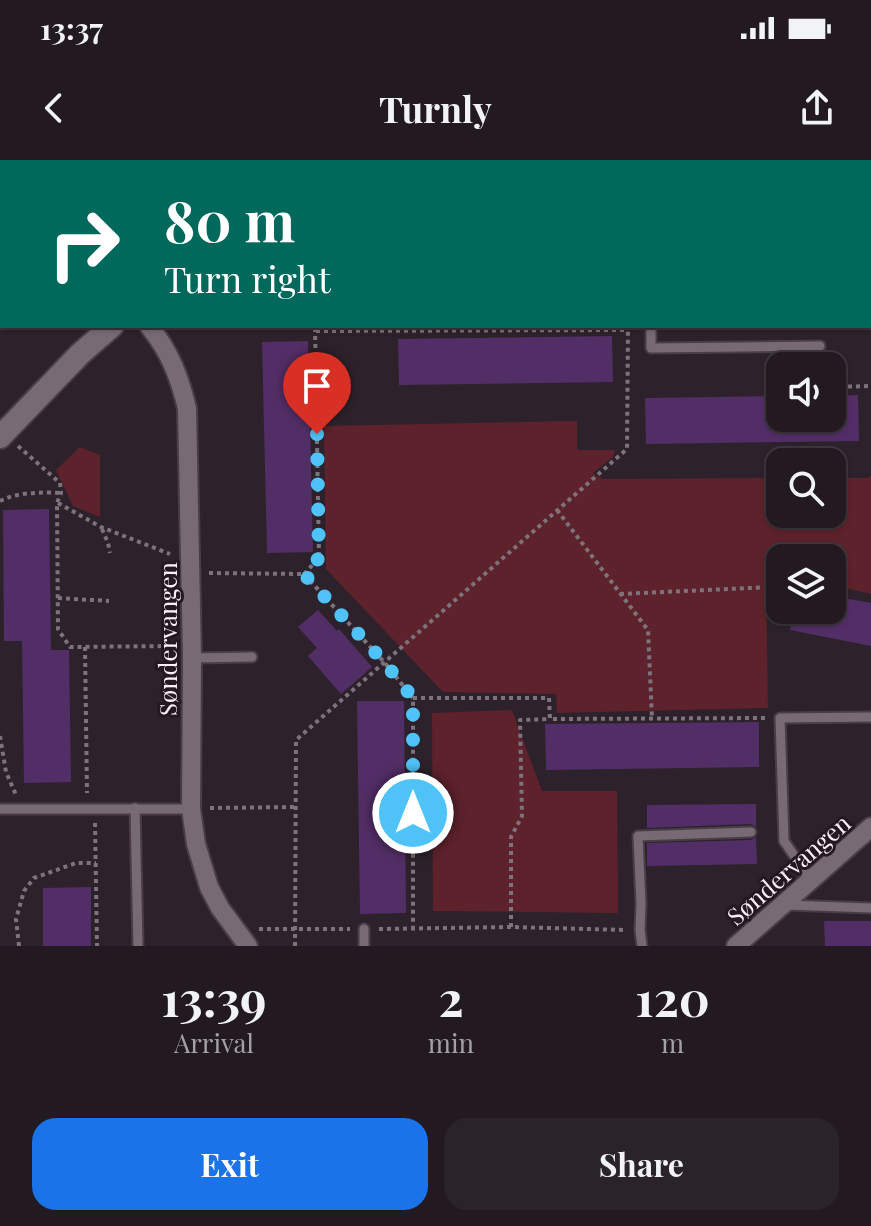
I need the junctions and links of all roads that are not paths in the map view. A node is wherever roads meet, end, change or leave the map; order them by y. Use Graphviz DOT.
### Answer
graph roads {
  1 [pos="110,328"];
  2 [pos="151,328"];
  3 [pos="651,328"];
  4 [pos="820,346"];
  5 [pos="0,437"];
  6 [pos="192,652"];
  7 [pos="252,657"];
  8 [pos="871,717"];
  9 [pos="135,808"];
  10 [pos="0,809"];
  11 [pos="191,809"];
  12 [pos="871,827"];
  13 [pos="751,832"];
  14 [pos="811,880"];
  15 [pos="783,905"];
  16 [pos="871,908"];
  17 [pos="364,929"];
  18 [pos="243,940"];
  19 [pos="138,946"];
  20 [pos="364,946"];
  21 [pos="642,946"];
  22 [pos="736,946"];
  1 -- 5 [label="street"];
  2 -- 6 [label="street, Søndervangen"];
  3 -- 4 [label="lane"];
  6 -- 7 [label="lane"];
  6 -- 11 [label="street, Søndervangen"];
  8 -- 14 [label="lane"];
  9 -- 10 [label="lane"];
  9 -- 11 [label="lane"];
  9 -- 19 [label="lane"];
  11 -- 18 [label="street, Søndervangen"];
  12 -- 14 [label="street, Søndervangen"];
  13 -- 21 [label="lane"];
  14 -- 15 [label="street, Søndervangen"];
  15 -- 16 [label="lane"];
  15 -- 22 [label="street, Søndervangen"];
  17 -- 20 [label="lane"];
}
